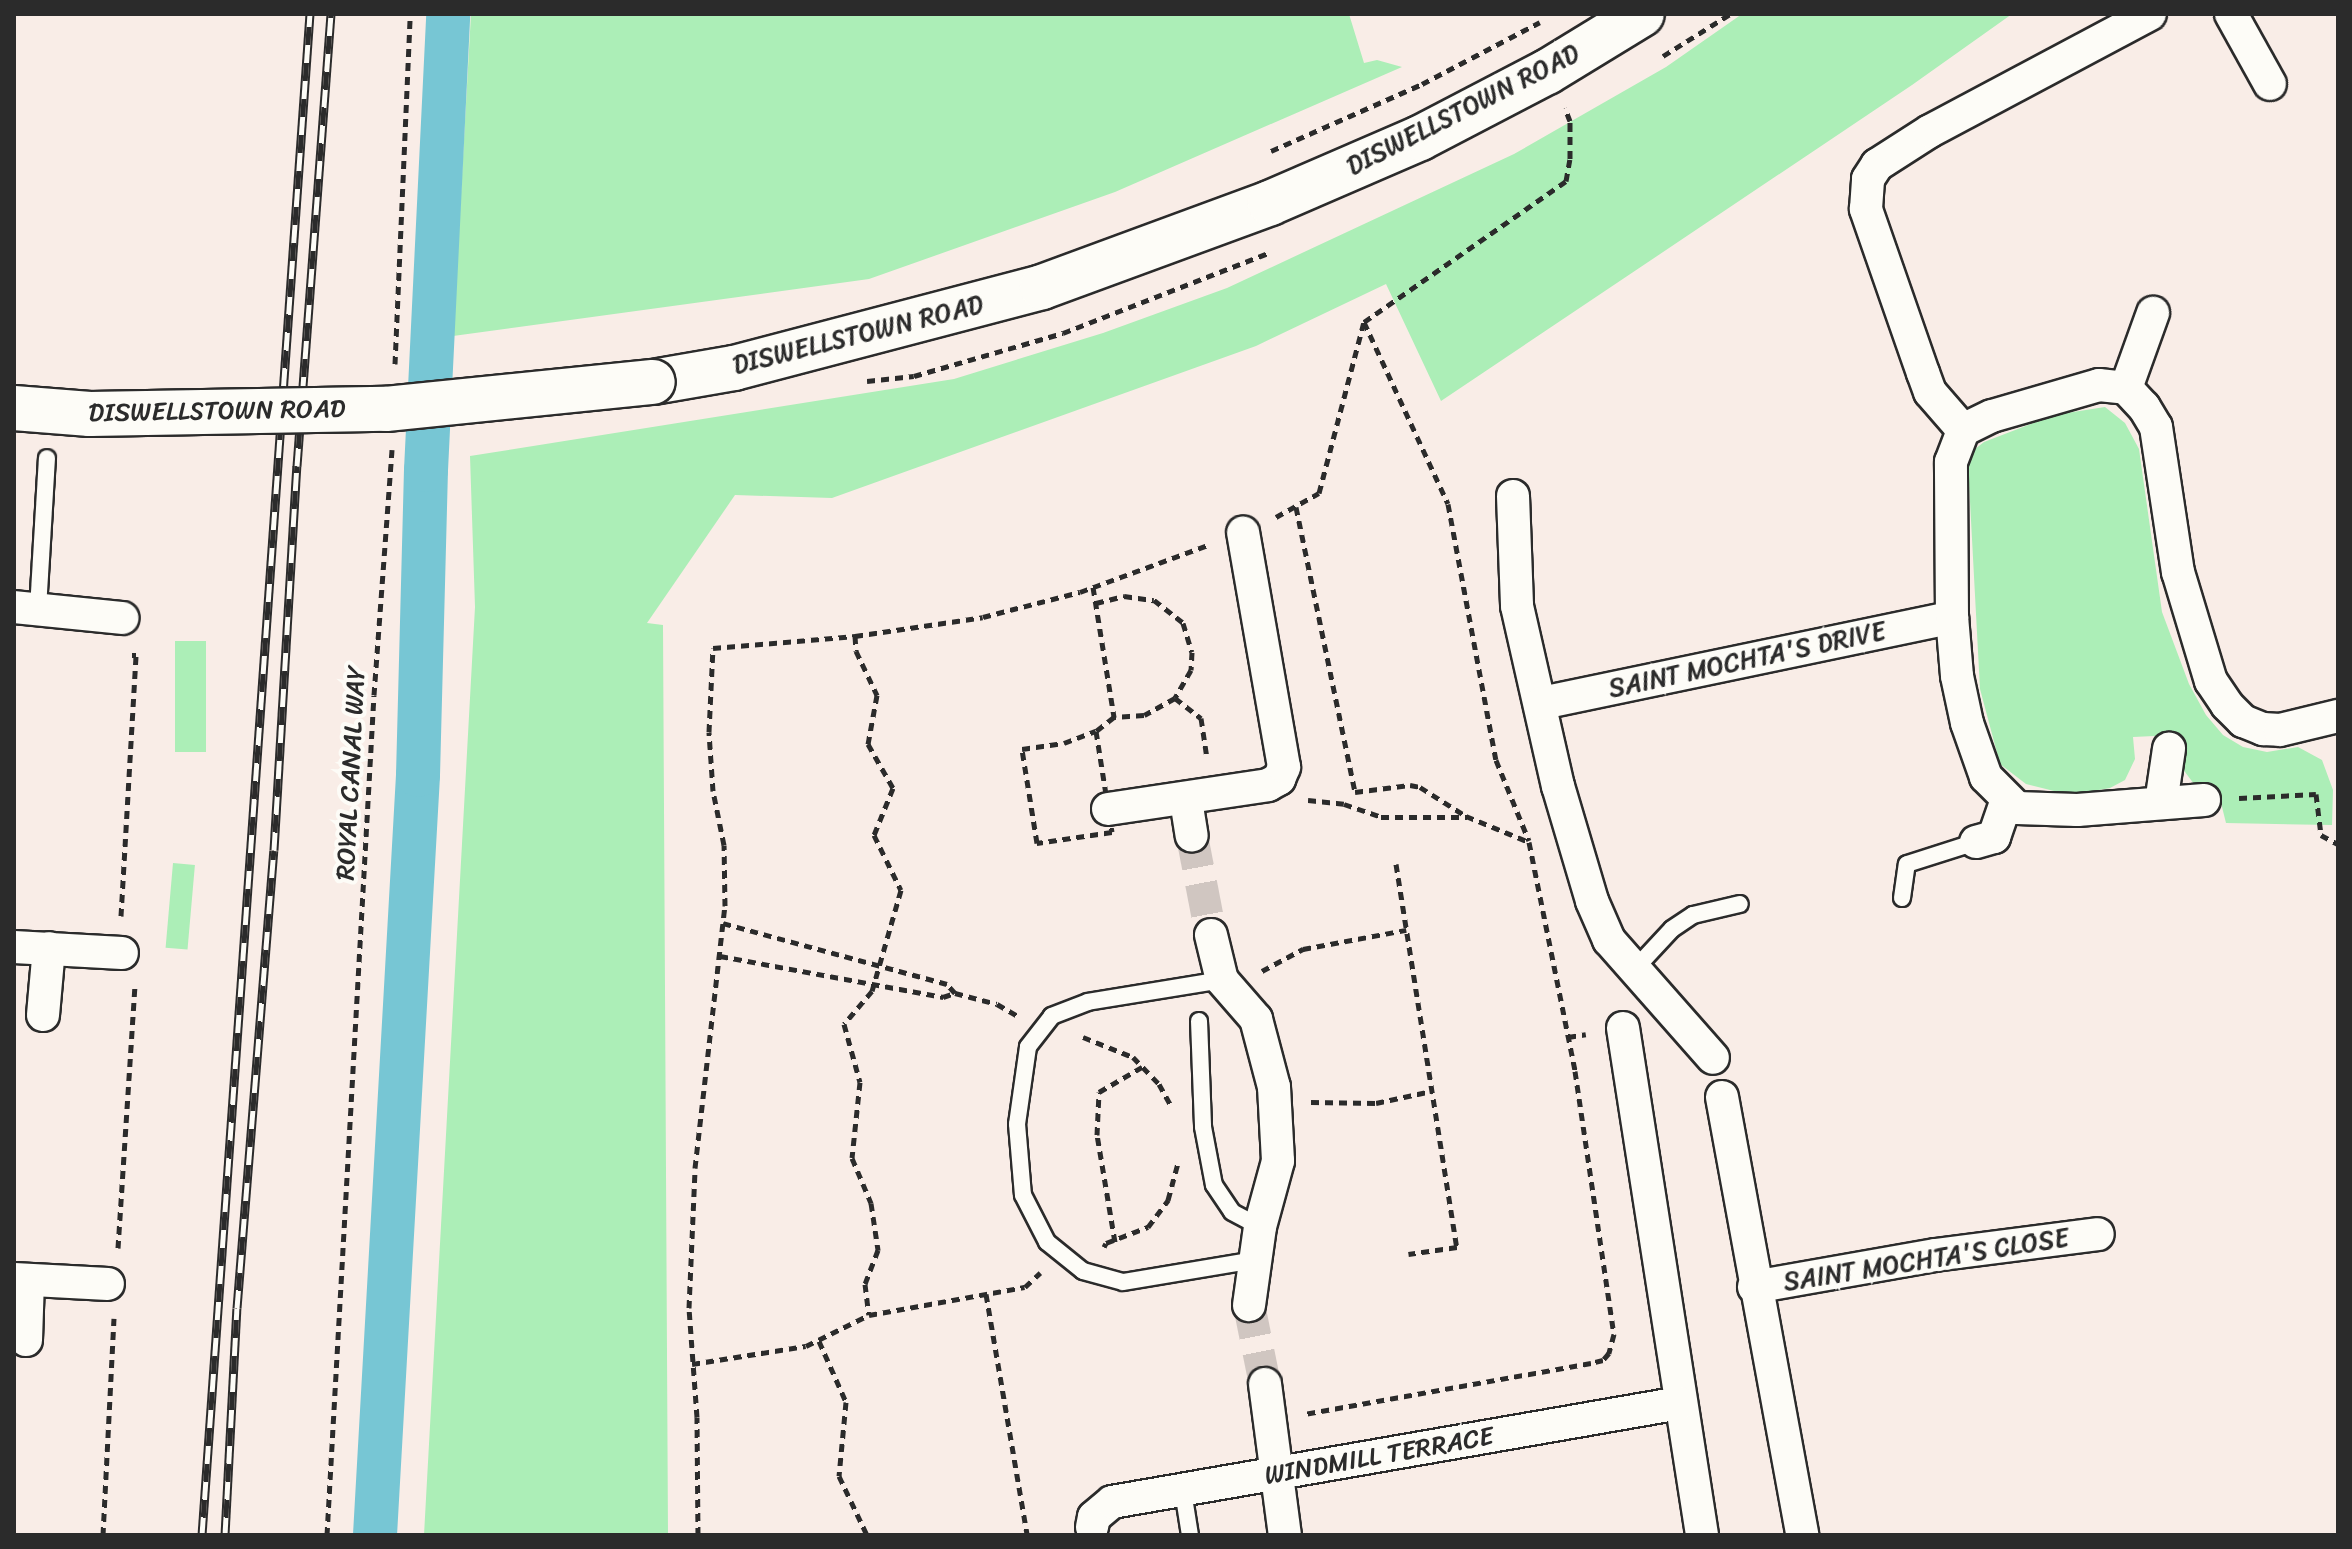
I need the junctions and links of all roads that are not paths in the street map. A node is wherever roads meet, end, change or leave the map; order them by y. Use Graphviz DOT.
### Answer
graph roads {
  1 [pos="1642,14"];
  2 [pos="2150,14"];
  3 [pos="2231,14"];
  4 [pos="2270,84"];
  5 [pos="2153,313"];
  6 [pos="2126,388"];
  7 [pos="14,408"];
  8 [pos="1963,430"];
  9 [pos="47,458"];
  10 [pos="1513,496"];
  11 [pos="1243,533"];
  12 [pos="26,608"];
  13 [pos="1952,617"];
  14 [pos="122,618"];
  15 [pos="1542,703"];
  16 [pos="2338,716"];
  17 [pos="2169,749"];
  18 [pos="1199,797"];
  19 [pos="2007,800"];
  20 [pos="2204,800"];
  21 [pos="2161,803"];
  22 [pos="1108,809"];
  23 [pos="1192,836"];
  24 [pos="1976,842"];
  25 [pos="1902,898"];
  26 [pos="1740,904"];
  27 [pos="1211,935"];
  28 [pos="122,941"];
  29 [pos="14,947"];
  30 [pos="49,948"];
  31 [pos="1633,971"];
  32 [pos="1226,985"];
  33 [pos="43,1015"];
  34 [pos="1199,1021"];
  35 [pos="1623,1028"];
  36 [pos="1713,1058"];
  37 [pos="1722,1097"];
  38 [pos="1260,1227"];
  39 [pos="2098,1234"];
  40 [pos="1255,1260"];
  41 [pos="21,1280"];
  42 [pos="108,1284"];
  43 [pos="1754,1287"];
  44 [pos="1249,1305"];
  45 [pos="26,1340"];
  46 [pos="1265,1384"];
  47 [pos="1680,1403"];
  48 [pos="1276,1475"];
  49 [pos="1183,1491"];
  50 [pos="1093,1531"];
  51 [pos="1190,1535"];
  52 [pos="1285,1535"];
  53 [pos="1702,1535"];
  54 [pos="1802,1535"];
  1 -- 7 [label="street, DISWELLSTOWN ROAD, bridge"];
  2 -- 8 [label="street"];
  3 -- 4 [label="street"];
  5 -- 6 [label="street"];
  6 -- 8 [label="street"];
  6 -- 16 [label="street"];
  8 -- 13 [label="street"];
  9 -- 12 [label="lane"];
  10 -- 15 [label="street"];
  11 -- 18 [label="street"];
  12 -- 14 [label="street"];
  13 -- 15 [label="street, SAINT MOCHTA'S DRIVE"];
  13 -- 19 [label="street"];
  15 -- 31 [label="street"];
  17 -- 21 [label="street"];
  18 -- 22 [label="street"];
  18 -- 23 [label="street"];
  19 -- 21 [label="street"];
  19 -- 24 [label="street"];
  20 -- 21 [label="street"];
  24 -- 25 [label="lane"];
  26 -- 31 [label="lane"];
  27 -- 32 [label="street"];
  28 -- 30 [label="street"];
  29 -- 30 [label="street"];
  30 -- 33 [label="street"];
  31 -- 36 [label="street"];
  32 -- 38 [label="street"];
  32 -- 40 [label="lane"];
  34 -- 38 [label="lane"];
  35 -- 47 [label="street"];
  37 -- 43 [label="street, SAINT MOCHTA'S CLOSE"];
  38 -- 40 [label="street"];
  39 -- 43 [label="street, SAINT MOCHTA'S CLOSE"];
  40 -- 44 [label="street"];
  41 -- 42 [label="street"];
  41 -- 45 [label="street"];
  43 -- 54 [label="street, SAINT MOCHTA'S CLOSE"];
  46 -- 48 [label="street"];
  47 -- 48 [label="street, WINDMILL TERRACE"];
  47 -- 53 [label="street"];
  48 -- 49 [label="street, WINDMILL TERRACE"];
  48 -- 52 [label="street"];
  49 -- 50 [label="street, WINDMILL TERRACE"];
  49 -- 51 [label="lane"];
}
